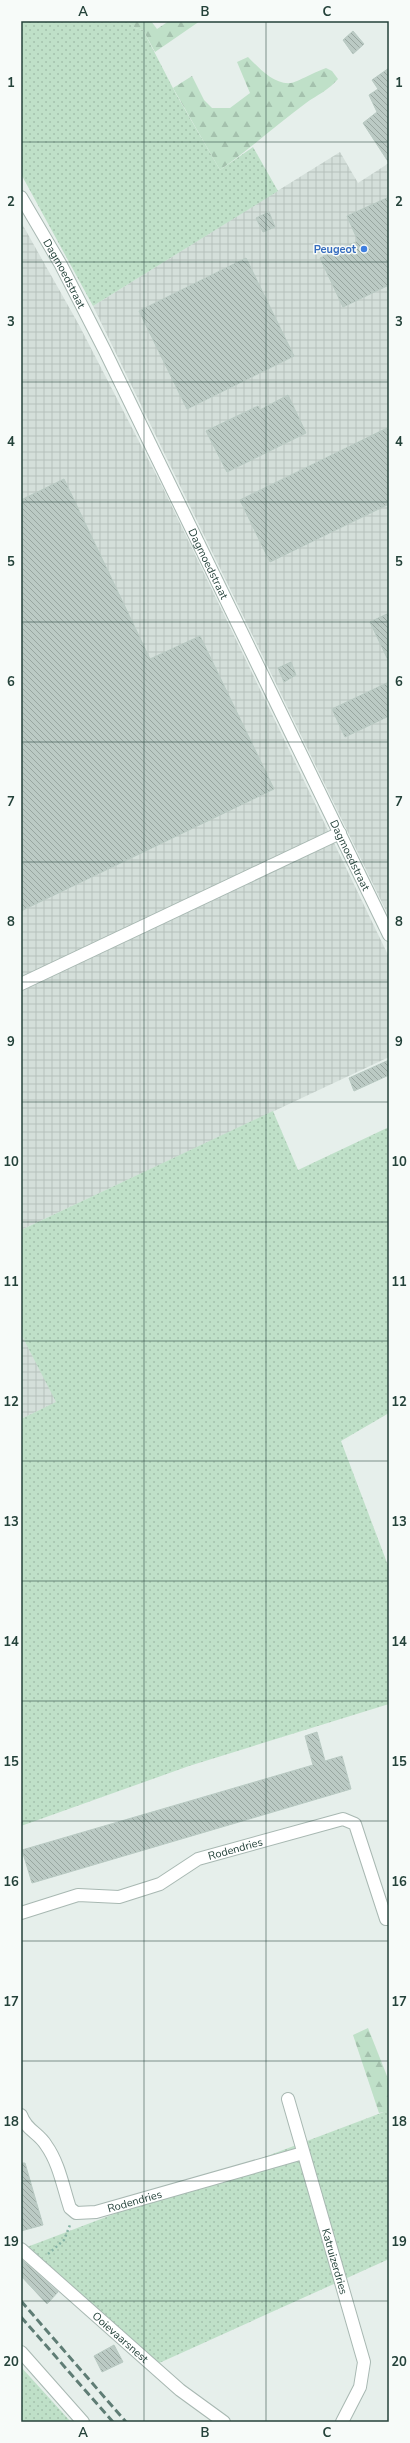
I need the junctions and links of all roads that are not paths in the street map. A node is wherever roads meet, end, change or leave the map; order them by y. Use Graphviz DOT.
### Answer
graph roads {
  1 [pos="23,204"];
  2 [pos="340,833"];
  3 [pos="389,935"];
  4 [pos="21,984"];
  5 [pos="21,1913"];
  6 [pos="389,1919"];
  7 [pos="288,2099"];
  8 [pos="21,2115"];
  9 [pos="303,2153"];
  10 [pos="21,2249"];
  11 [pos="21,2352"];
  12 [pos="83,2422"];
  13 [pos="224,2422"];
  14 [pos="342,2422"];
  1 -- 2 [label="street, Dagmoedstraat"];
  2 -- 3 [label="street, Dagmoedstraat"];
  2 -- 4 [label="street"];
  5 -- 6 [label="street, Rodendries"];
  7 -- 9 [label="street, Katruizerdries"];
  8 -- 9 [label="street, Rodendries"];
  9 -- 14 [label="street, Katruizerdries"];
  10 -- 13 [label="street, Ooievaarsnest"];
  11 -- 12 [label="street"];
}
